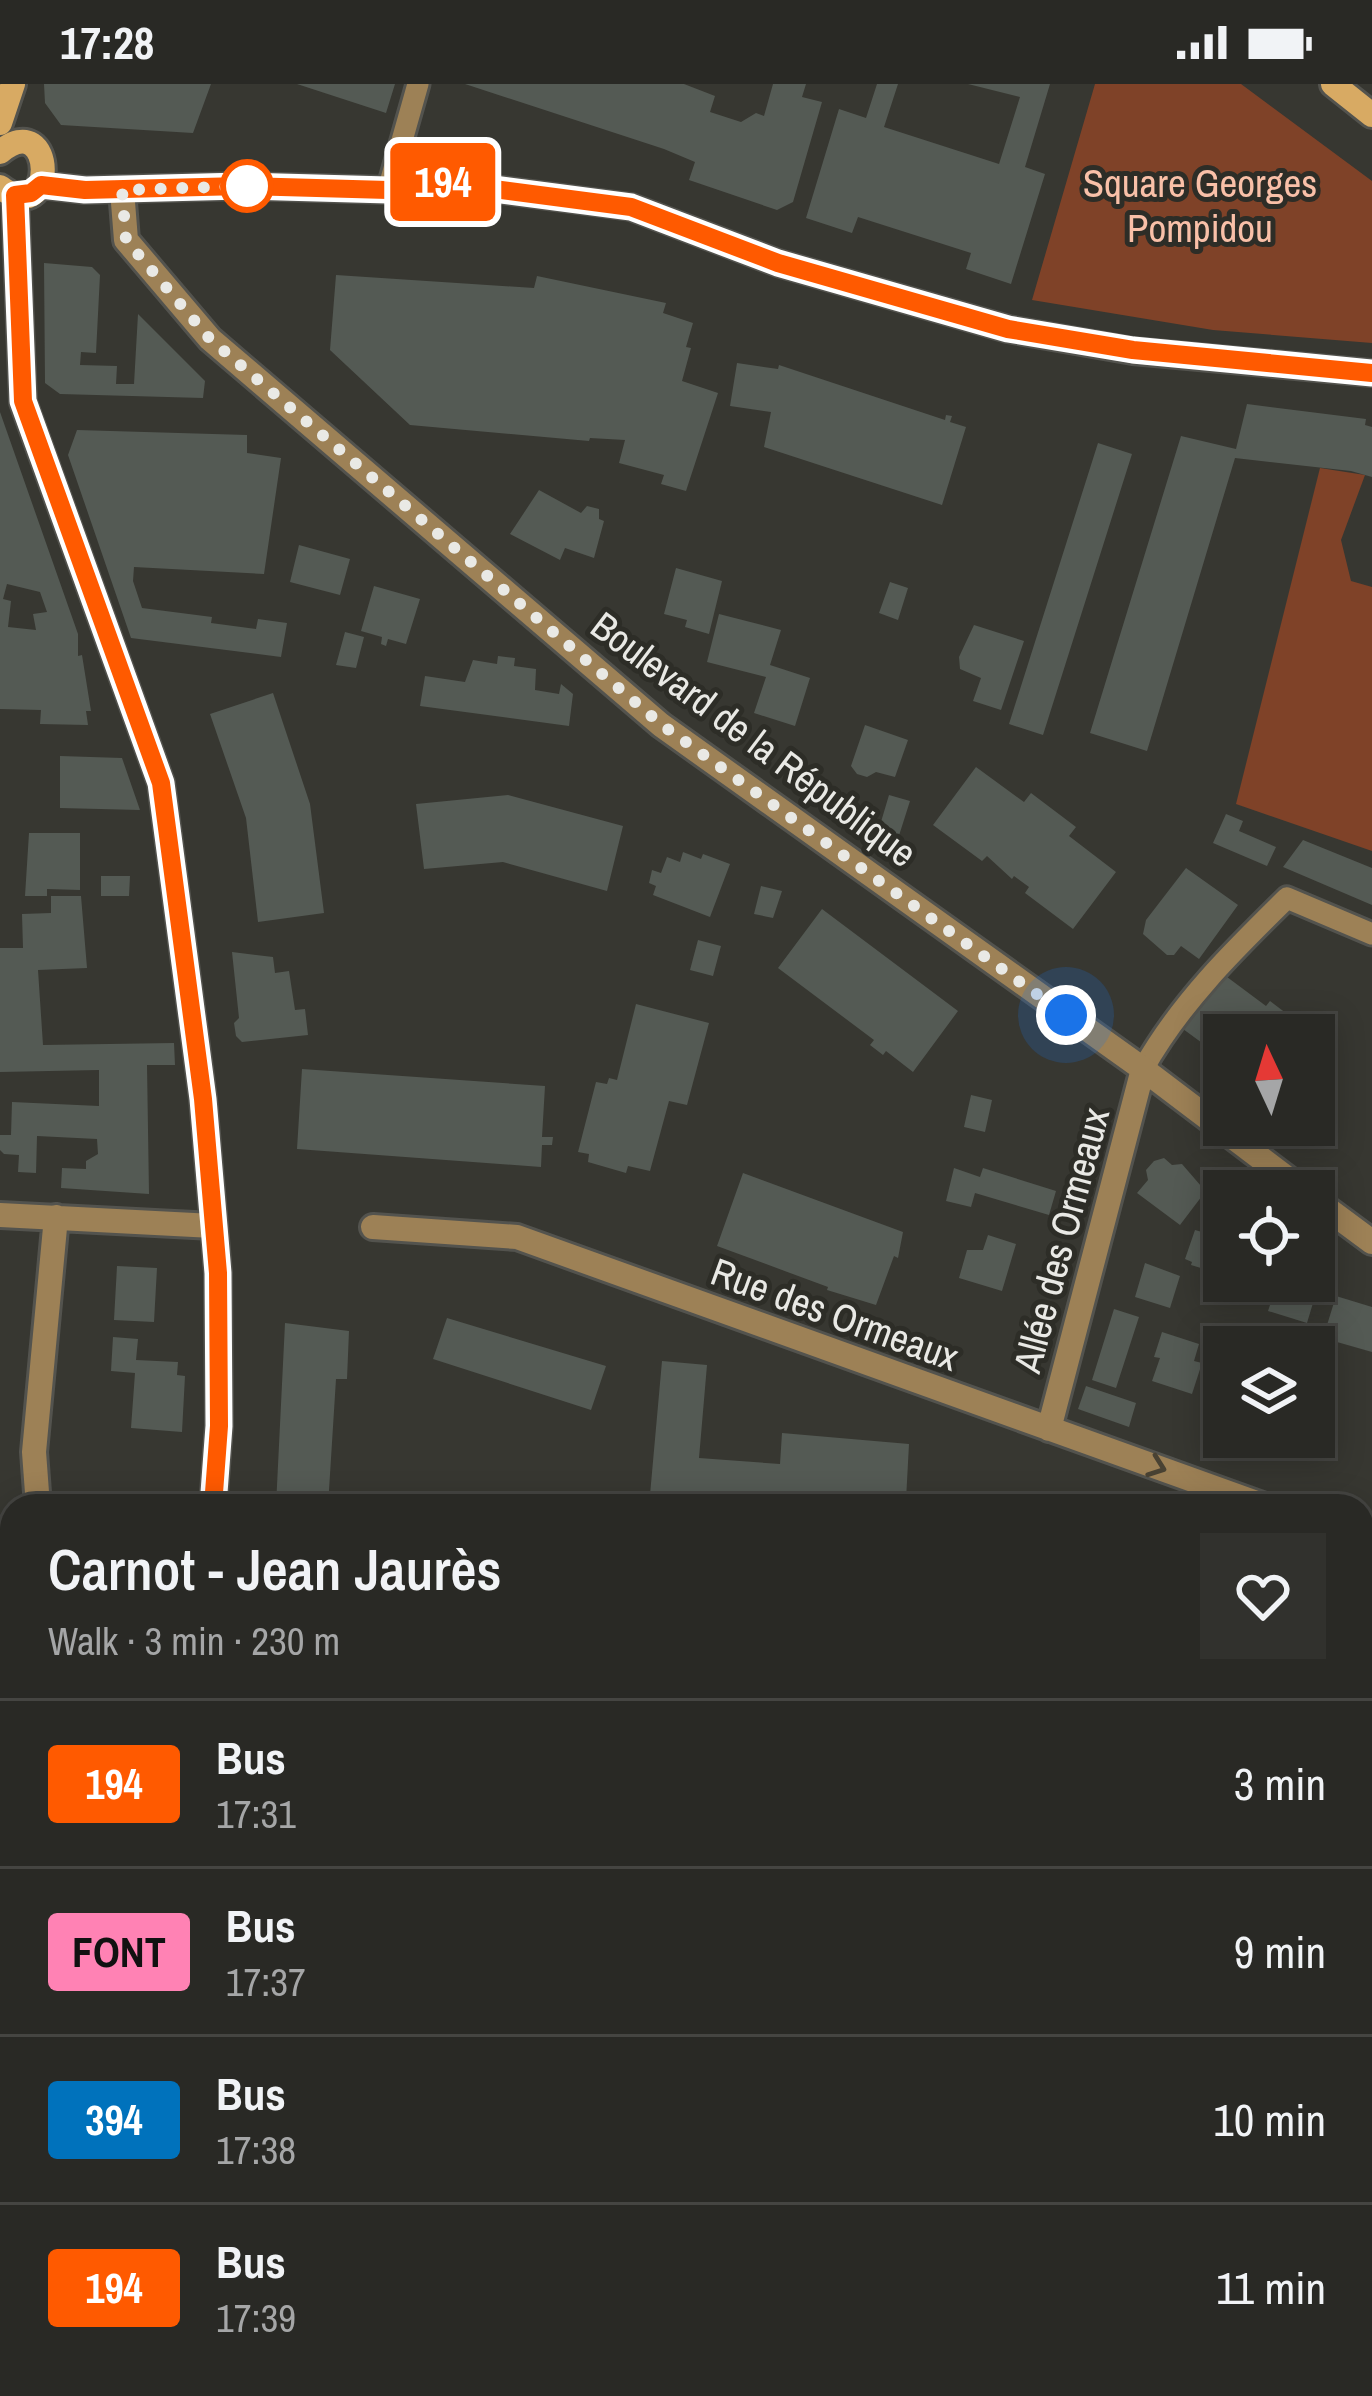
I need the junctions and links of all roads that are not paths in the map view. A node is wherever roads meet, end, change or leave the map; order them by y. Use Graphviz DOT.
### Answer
graph roads {
  1 [pos="13,84"];
  2 [pos="418,84"];
  3 [pos="1333,84"];
  4 [pos="1372,116"];
  5 [pos="1,139"];
  6 [pos="41,185"];
  7 [pos="122,190"];
  8 [pos="388,190"];
  9 [pos="8,191"];
  10 [pos="1372,373"];
  11 [pos="1372,934"];
  12 [pos="1143,1070"];
  13 [pos="1276,1170"];
  14 [pos="1335,1214"];
  15 [pos="0,1215"];
  16 [pos="56,1217"];
  17 [pos="213,1226"];
  18 [pos="374,1227"];
  19 [pos="1372,1242"];
  20 [pos="1048,1429"];
  21 [pos="37,1494"];
  22 [pos="213,1494"];
  23 [pos="1230,1494"];
  1 -- 5 [label="main road"];
  2 -- 8 [label="lane"];
  3 -- 4 [label="main road"];
  5 -- 6 [label="main road"];
  6 -- 7 [label="main road"];
  6 -- 9 [label="main road"];
  7 -- 8 [label="main road"];
  7 -- 12 [label="street, Boulevard de la République"];
  8 -- 10 [label="main road"];
  9 -- 17 [label="main road"];
  11 -- 12 [label="lane"];
  12 -- 13 [label="street, Boulevard de la République"];
  12 -- 20 [label="street, Allée des Ormeaux"];
  14 -- 19 [label="street"];
  15 -- 16 [label="street"];
  16 -- 17 [label="street"];
  16 -- 21 [label="street"];
  17 -- 22 [label="main road"];
  18 -- 20 [label="street, Rue des Ormeaux"];
  20 -- 23 [label="street, Rue des Ormeaux, one-way"];
}
